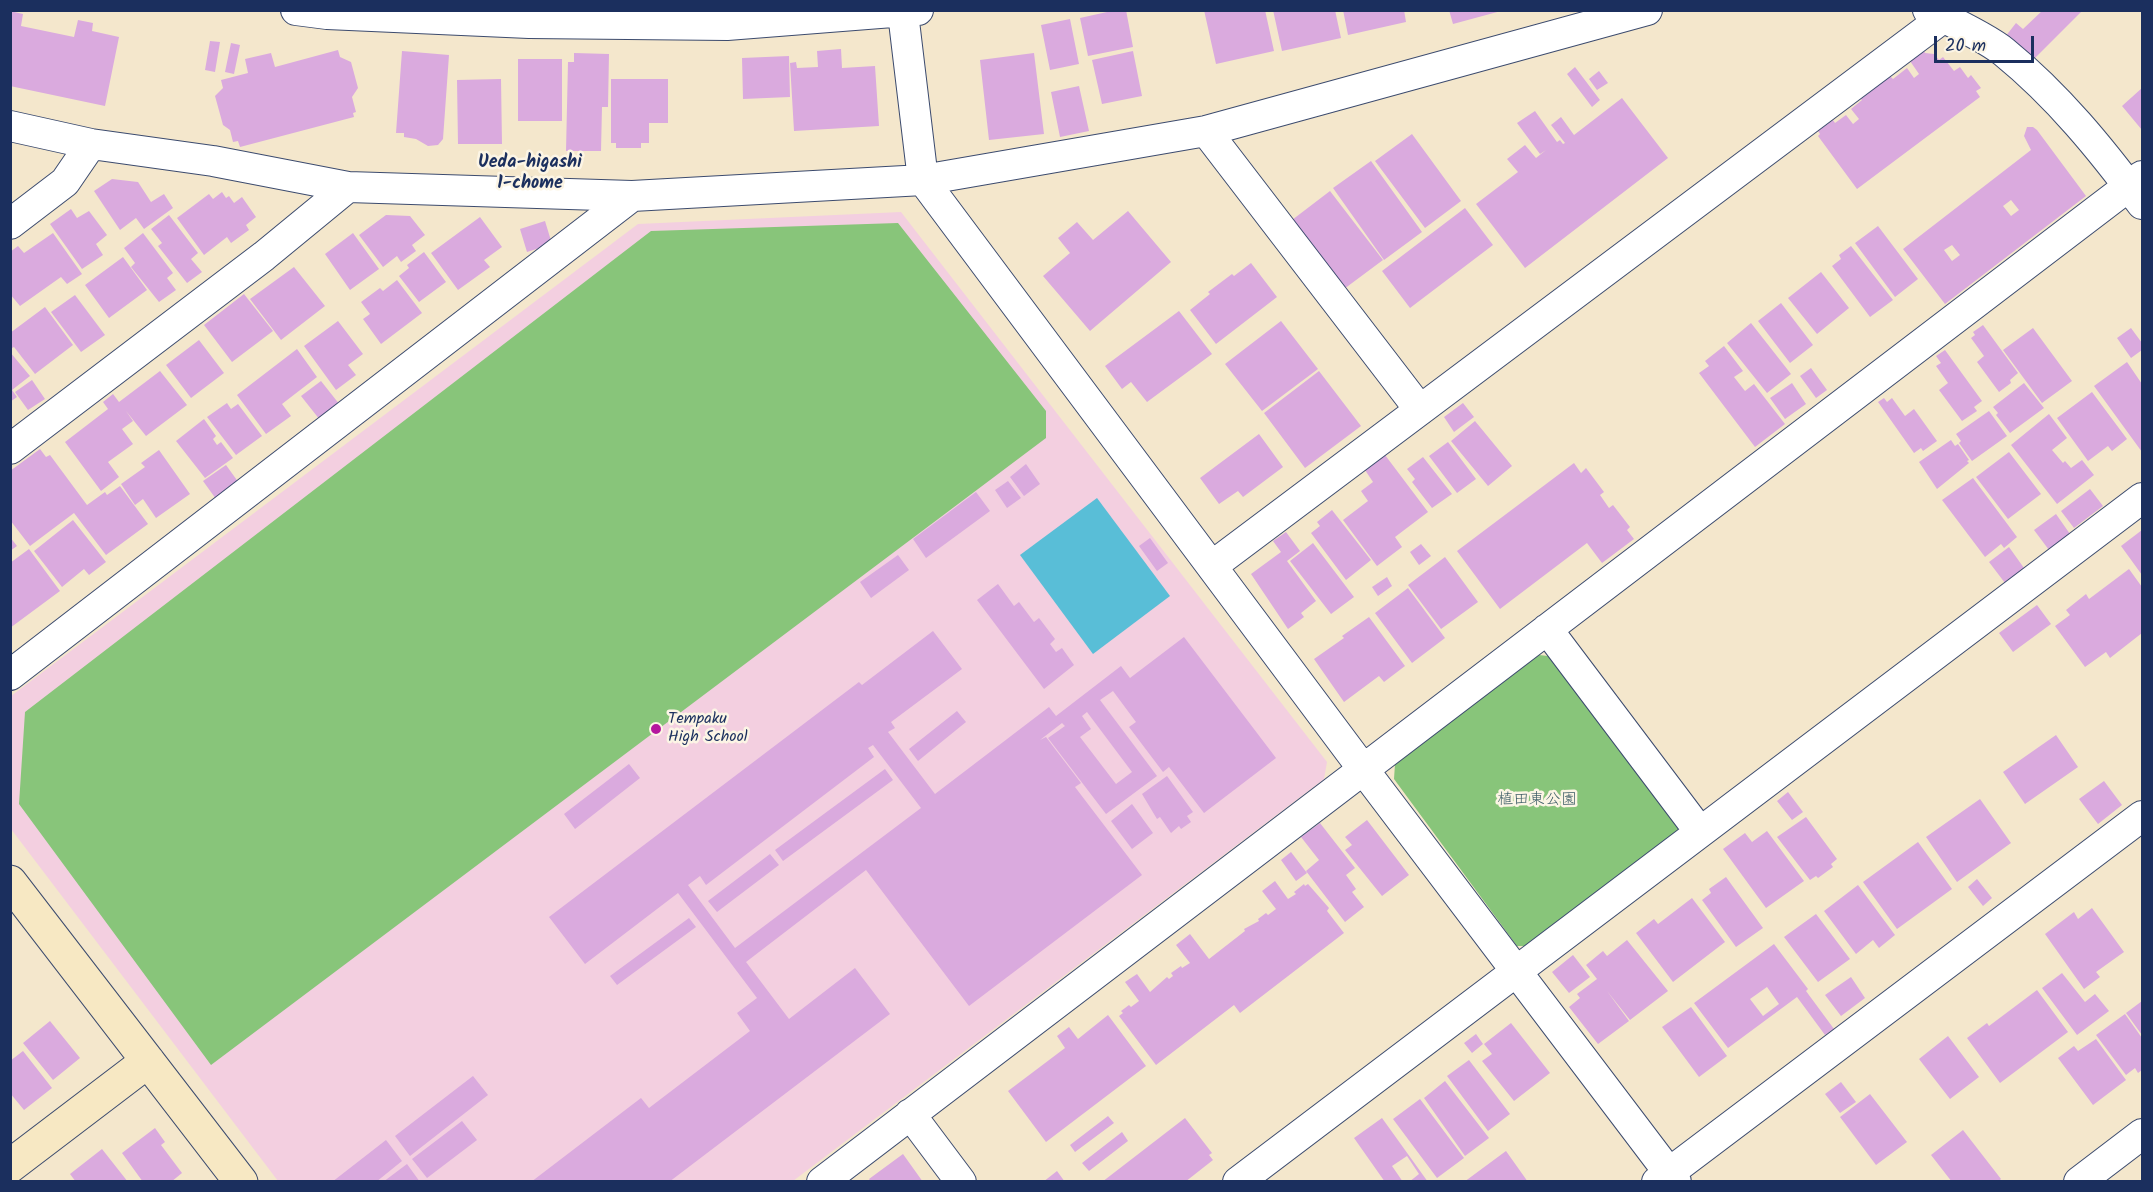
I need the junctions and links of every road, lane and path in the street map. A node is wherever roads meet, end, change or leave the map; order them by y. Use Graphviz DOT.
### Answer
graph roads {
  1 [pos="296,10"];
  2 [pos="1647,10"];
  3 [pos="910,12"];
  4 [pos="1936,14"];
  5 [pos="10,126"];
  6 [pos="1206,131"];
  7 [pos="91,144"];
  8 [pos="923,180"];
  9 [pos="348,187"];
  10 [pos="2138,188"];
  11 [pos="632,196"];
  12 [pos="10,224"];
  13 [pos="1420,410"];
  14 [pos="10,449"];
  15 [pos="2142,498"];
  16 [pos="1212,566"];
  17 [pos="1547,629"];
  18 [pos="10,675"];
  19 [pos="1363,769"];
  20 [pos="2142,816"];
  21 [pos="1700,832"];
  22 [pos="10,882"];
  23 [pos="1517,970"];
  24 [pos="148,1061"];
  25 [pos="910,1114"];
  26 [pos="2142,1134"];
  27 [pos="10,1166"];
  28 [pos="1668,1178"];
  29 [pos="241,1182"];
  30 [pos="822,1182"];
  31 [pos="961,1182"];
  32 [pos="1238,1182"];
  33 [pos="2079,1182"];
  1 -- 3 [label="street"];
  2 -- 6 [label="street"];
  3 -- 8 [label="street"];
  4 -- 10 [label="street"];
  4 -- 13 [label="street"];
  5 -- 7 [label="street"];
  6 -- 8 [label="street"];
  6 -- 13 [label="street"];
  7 -- 9 [label="street"];
  7 -- 12 [label="street"];
  8 -- 11 [label="street"];
  8 -- 16 [label="street"];
  9 -- 11 [label="street"];
  9 -- 14 [label="street"];
  10 -- 17 [label="street"];
  11 -- 18 [label="street"];
  13 -- 16 [label="street"];
  15 -- 21 [label="street"];
  16 -- 19 [label="street"];
  17 -- 19 [label="street"];
  17 -- 21 [label="street"];
  19 -- 23 [label="street"];
  19 -- 25 [label="street"];
  20 -- 28 [label="street"];
  21 -- 23 [label="street"];
  22 -- 24 [label="street"];
  23 -- 28 [label="street"];
  23 -- 32 [label="street"];
  24 -- 27 [label="street"];
  24 -- 29 [label="street"];
  25 -- 30 [label="street"];
  25 -- 31 [label="street"];
  26 -- 33 [label="street"];
}
